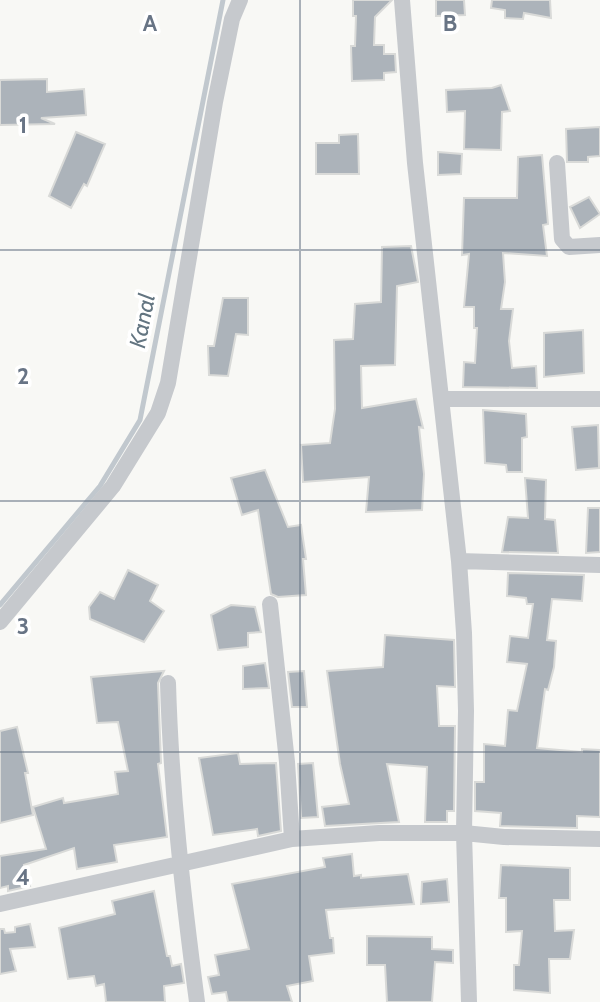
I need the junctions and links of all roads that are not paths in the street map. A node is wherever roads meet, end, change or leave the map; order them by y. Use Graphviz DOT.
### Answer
graph roads {
  1 [pos="240,0"];
  2 [pos="402,0"];
  3 [pos="557,163"];
  4 [pos="600,245"];
  5 [pos="441,399"];
  6 [pos="600,399"];
  7 [pos="459,561"];
  8 [pos="600,565"];
  9 [pos="270,604"];
  10 [pos="0,622"];
  11 [pos="168,683"];
  12 [pos="464,833"];
  13 [pos="292,839"];
  14 [pos="600,839"];
  15 [pos="179,863"];
  16 [pos="0,904"];
  17 [pos="197,1002"];
  18 [pos="469,1002"];
  1 -- 10 [label="street"];
  2 -- 5 [label="street"];
  3 -- 4 [label="street"];
  5 -- 6 [label="street"];
  5 -- 7 [label="street"];
  7 -- 8 [label="street"];
  7 -- 12 [label="street"];
  9 -- 13 [label="street"];
  11 -- 15 [label="street"];
  12 -- 13 [label="street"];
  12 -- 14 [label="street"];
  12 -- 18 [label="street"];
  13 -- 15 [label="street"];
  15 -- 16 [label="street"];
  15 -- 17 [label="street"];
}
